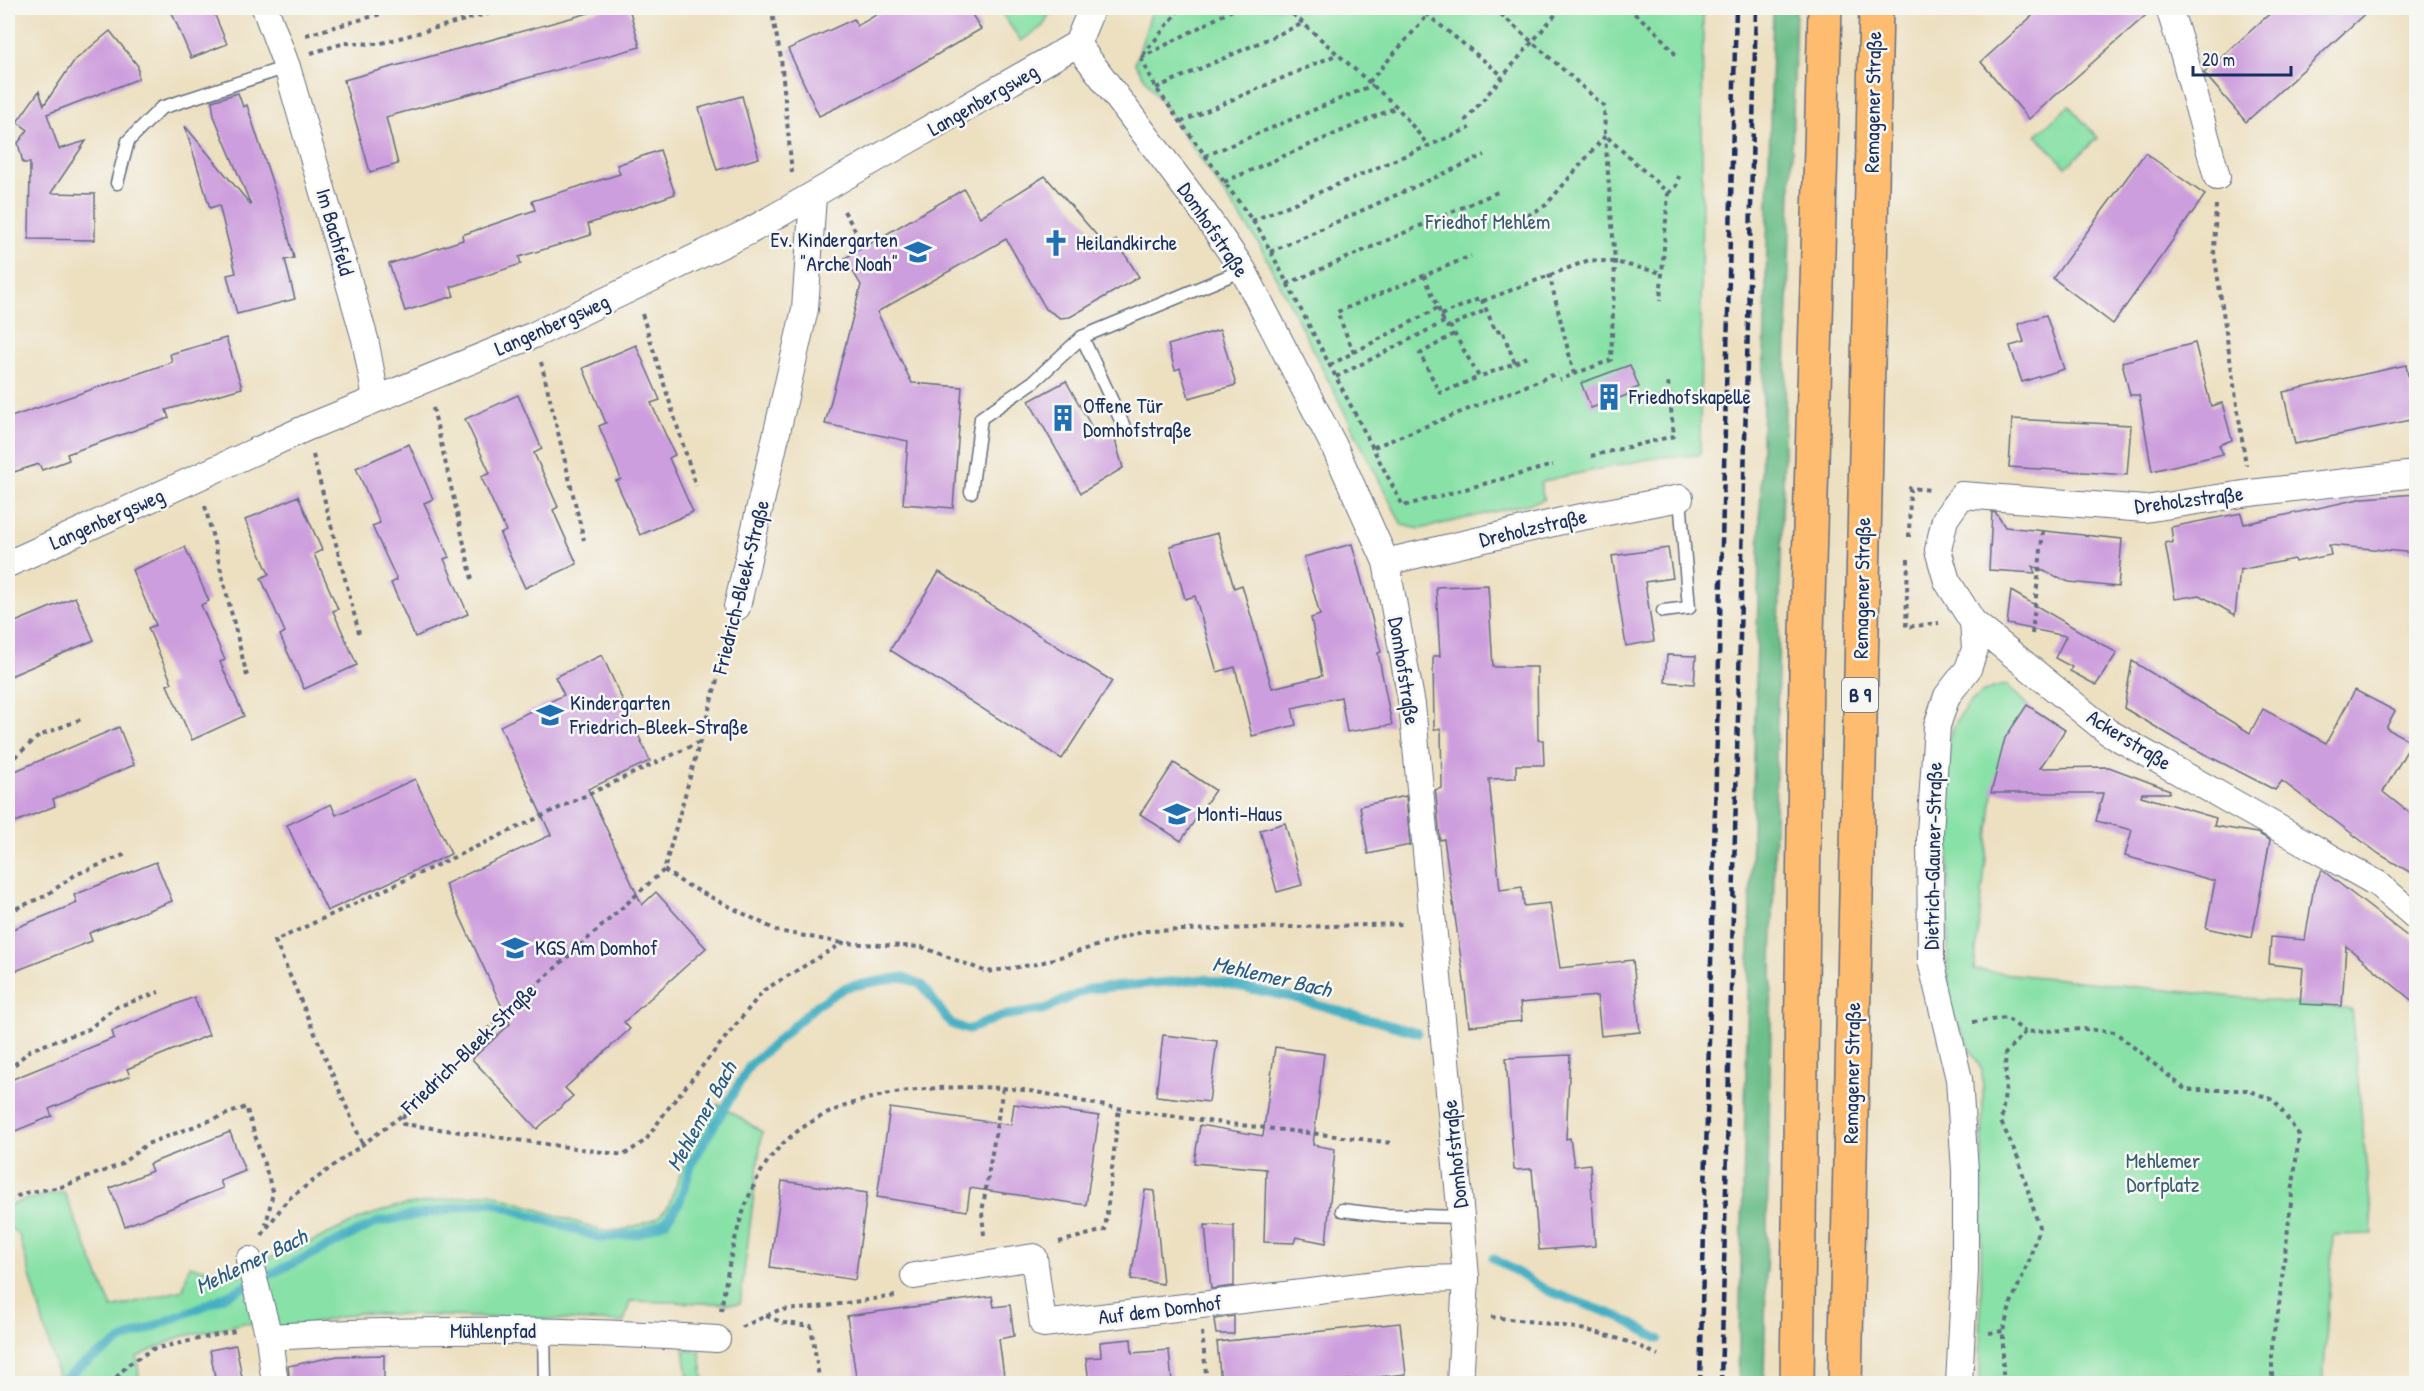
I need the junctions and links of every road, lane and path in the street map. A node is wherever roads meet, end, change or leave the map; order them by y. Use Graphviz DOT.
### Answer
graph roads {
  1 [pos="265,8"];
  2 [pos="402,8"];
  3 [pos="508,8"];
  4 [pos="771,8"];
  5 [pos="1092,8"];
  6 [pos="1181,8"];
  7 [pos="1236,8"];
  8 [pos="1286,8"];
  9 [pos="1419,8"];
  10 [pos="1434,8"];
  11 [pos="1494,8"];
  12 [pos="1561,8"];
  13 [pos="1627,8"];
  14 [pos="1825,8"];
  15 [pos="1876,8"];
  16 [pos="2169,8"];
  17 [pos="1428,15"];
  18 [pos="1304,23"];
  19 [pos="1532,41"];
  20 [pos="279,42"];
  21 [pos="1077,44"];
  22 [pos="1338,54"];
  23 [pos="1676,55"];
  24 [pos="287,67"];
  25 [pos="1503,76"];
  26 [pos="1371,84"];
  27 [pos="1156,88"];
  28 [pos="1397,107"];
  29 [pos="1465,121"];
  30 [pos="1181,122"];
  31 [pos="1470,128"];
  32 [pos="1605,135"];
  33 [pos="1428,145"];
  34 [pos="1485,155"];
  35 [pos="1205,156"];
  36 [pos="1679,176"];
  37 [pos="2217,177"];
  38 [pos="1224,182"];
  39 [pos="117,183"];
  40 [pos="1500,191"];
  41 [pos="1668,193"];
  42 [pos="813,197"];
  43 [pos="1252,221"];
  44 [pos="1512,225"];
  45 [pos="865,247"];
  46 [pos="1270,252"];
  47 [pos="1471,256"];
  48 [pos="1615,262"];
  49 [pos="1243,270"];
  50 [pos="1662,273"];
  51 [pos="1549,274"];
  52 [pos="1424,275"];
  53 [pos="1287,284"];
  54 [pos="633,287"];
  55 [pos="1660,301"];
  56 [pos="1483,302"];
  57 [pos="1438,308"];
  58 [pos="1486,310"];
  59 [pos="1441,315"];
  60 [pos="1444,322"];
  61 [pos="1450,326"];
  62 [pos="1454,334"];
  63 [pos="534,335"];
  64 [pos="1082,337"];
  65 [pos="1353,353"];
  66 [pos="1531,356"];
  67 [pos="1515,363"];
  68 [pos="1330,365"];
  69 [pos="1558,373"];
  70 [pos="1574,374"];
  71 [pos="1479,376"];
  72 [pos="1336,377"];
  73 [pos="426,378"];
  74 [pos="1560,380"];
  75 [pos="1668,382"];
  76 [pos="376,398"];
  77 [pos="306,428"];
  78 [pos="1126,431"];
  79 [pos="1374,447"];
  80 [pos="1591,456"];
  81 [pos="1553,465"];
  82 [pos="2416,474"];
  83 [pos="198,479"];
  84 [pos="696,486"];
  85 [pos="1910,488"];
  86 [pos="970,492"];
  87 [pos="1952,493"];
  88 [pos="2250,493"];
  89 [pos="1680,498"];
  90 [pos="2046,503"];
  91 [pos="1403,506"];
  92 [pos="584,540"];
  93 [pos="1386,562"];
  94 [pos="8,564"];
  95 [pos="472,579"];
  96 [pos="737,607"];
  97 [pos="1662,611"];
  98 [pos="1973,622"];
  99 [pos="359,633"];
  100 [pos="2028,667"];
  101 [pos="247,676"];
  102 [pos="84,718"];
  103 [pos="700,742"];
  104 [pos="8,763"];
  105 [pos="126,854"];
  106 [pos="664,870"];
  107 [pos="8,912"];
  108 [pos="2416,917"];
  109 [pos="1431,923"];
  110 [pos="843,943"];
  111 [pos="159,992"];
  112 [pos="1947,1025"];
  113 [pos="2025,1032"];
  114 [pos="8,1071"];
  115 [pos="1003,1088"];
  116 [pos="1119,1108"];
  117 [pos="404,1114"];
  118 [pos="362,1143"];
  119 [pos="1392,1143"];
  120 [pos="8,1200"];
  121 [pos="1342,1210"];
  122 [pos="1461,1217"];
  123 [pos="266,1226"];
  124 [pos="1034,1257"];
  125 [pos="249,1260"];
  126 [pos="989,1264"];
  127 [pos="914,1276"];
  128 [pos="1466,1278"];
  129 [pos="1199,1305"];
  130 [pos="1464,1314"];
  131 [pos="766,1316"];
  132 [pos="265,1322"];
  133 [pos="544,1331"];
  134 [pos="717,1339"];
  135 [pos="1658,1355"];
  136 [pos="110,1383"];
  137 [pos="275,1383"];
  138 [pos="545,1383"];
  139 [pos="820,1383"];
  140 [pos="1207,1383"];
  141 [pos="1460,1383"];
  142 [pos="1797,1383"];
  143 [pos="1845,1383"];
  144 [pos="1959,1383"];
  145 [pos="2003,1383"];
  146 [pos="2272,1383"];
  1 -- 20 [label="street, Im Bachfeld"];
  2 -- 20 [label="path"];
  3 -- 24 [label="path"];
  4 -- 42 [label="path"];
  5 -- 21 [label="street"];
  6 -- 7 [label="path"];
  8 -- 18 [label="path"];
  9 -- 17 [label="path"];
  10 -- 17 [label="path"];
  11 -- 19 [label="path"];
  12 -- 19 [label="path"];
  13 -- 23 [label="path"];
  14 -- 142 [label="main road"];
  15 -- 143 [label="main road, Remagener Straße / B 9"];
  16 -- 37 [label="street"];
  17 -- 25 [label="path"];
  17 -- 26 [label="path"];
  18 -- 22 [label="path"];
  18 -- 27 [label="path"];
  19 -- 25 [label="path"];
  19 -- 32 [label="path"];
  20 -- 24 [label="street, Im Bachfeld"];
  21 -- 42 [label="street, Langenbergsweg"];
  21 -- 49 [label="street, Domhofstraße"];
  22 -- 26 [label="path"];
  22 -- 30 [label="path"];
  24 -- 39 [label="lane"];
  24 -- 76 [label="street, Im Bachfeld"];
  25 -- 29 [label="path"];
  26 -- 28 [label="path"];
  26 -- 35 [label="path"];
  28 -- 33 [label="path"];
  28 -- 38 [label="path"];
  31 -- 33 [label="path"];
  32 -- 41 [label="path"];
  32 -- 44 [label="path"];
  32 -- 48 [label="path"];
  33 -- 43 [label="path"];
  34 -- 46 [label="path"];
  36 -- 41 [label="path"];
  37 -- 88 [label="path"];
  40 -- 53 [label="path"];
  41 -- 50 [label="path"];
  42 -- 45 [label="path"];
  42 -- 54 [label="street, Langenbergsweg"];
  42 -- 96 [label="street, Friedrich-Bleek-Straße"];
  47 -- 52 [label="path"];
  48 -- 50 [label="path"];
  48 -- 51 [label="path"];
  48 -- 70 [label="path"];
  49 -- 64 [label="lane"];
  49 -- 93 [label="street, Domhofstraße"];
  50 -- 55 [label="path"];
  51 -- 56 [label="path"];
  51 -- 70 [label="path"];
  52 -- 57 [label="path"];
  52 -- 65 [label="path"];
  54 -- 63 [label="street, Langenbergsweg"];
  54 -- 84 [label="path"];
  56 -- 58 [label="path"];
  56 -- 59 [label="path"];
  57 -- 59 [label="path"];
  57 -- 65 [label="path"];
  58 -- 61 [label="path"];
  58 -- 67 [label="path"];
  59 -- 60 [label="path"];
  60 -- 61 [label="path"];
  60 -- 72 [label="path"];
  61 -- 62 [label="path"];
  62 -- 71 [label="path"];
  62 -- 71 [label="path"];
  63 -- 73 [label="street, Langenbergsweg"];
  63 -- 92 [label="path"];
  64 -- 78 [label="lane"];
  64 -- 86 [label="lane"];
  65 -- 68 [label="path"];
  66 -- 67 [label="path"];
  67 -- 71 [label="path"];
  69 -- 79 [label="path"];
  70 -- 74 [label="path"];
  73 -- 76 [label="street, Langenbergsweg"];
  73 -- 95 [label="path"];
  75 -- 80 [label="path"];
  76 -- 77 [label="street, Langenbergsweg"];
  77 -- 83 [label="street, Langenbergsweg"];
  77 -- 99 [label="path"];
  81 -- 91 [label="path"];
  82 -- 88 [label="street, Dreholzstraße"];
  83 -- 94 [label="street, Langenbergsweg"];
  83 -- 101 [label="path"];
  85 -- 87 [label="path"];
  87 -- 90 [label="street, Dreholzstraße"];
  87 -- 98 [label="street, Ackerstraße"];
  88 -- 90 [label="street, Dreholzstraße"];
  89 -- 93 [label="street, Dreholzstraße"];
  89 -- 97 [label="lane"];
  90 -- 100 [label="path"];
  93 -- 109 [label="street, Domhofstraße"];
  96 -- 103 [label="path, Friedrich-Bleek-Straße"];
  98 -- 100 [label="street, Ackerstraße"];
  98 -- 112 [label="street, Dietrich-Glauner-Straße"];
  100 -- 108 [label="street, Ackerstraße"];
  102 -- 104 [label="path"];
  103 -- 106 [label="path, Friedrich-Bleek-Straße"];
  103 -- 118 [label="path"];
  105 -- 107 [label="path"];
  106 -- 110 [label="path"];
  106 -- 117 [label="path, Friedrich-Bleek-Straße"];
  109 -- 110 [label="path"];
  109 -- 122 [label="street, Domhofstraße"];
  110 -- 117 [label="path"];
  111 -- 114 [label="path"];
  112 -- 113 [label="path"];
  112 -- 144 [label="street, Dietrich-Glauner-Straße"];
  113 -- 145 [label="path"];
  113 -- 146 [label="path"];
  115 -- 116 [label="path"];
  115 -- 126 [label="path"];
  115 -- 134 [label="path"];
  116 -- 119 [label="path"];
  116 -- 124 [label="path"];
  117 -- 118 [label="path, Friedrich-Bleek-Straße"];
  118 -- 123 [label="path, Friedrich-Bleek-Straße"];
  120 -- 123 [label="path"];
  121 -- 122 [label="lane"];
  122 -- 128 [label="street, Domhofstraße"];
  123 -- 125 [label="path, Friedrich-Bleek-Straße"];
  124 -- 126 [label="street"];
  124 -- 129 [label="street, Auf dem Domhof"];
  125 -- 132 [label="street"];
  126 -- 127 [label="street"];
  127 -- 131 [label="path"];
  128 -- 129 [label="street, Auf dem Domhof"];
  128 -- 130 [label="street, Domhofstraße"];
  129 -- 140 [label="path"];
  130 -- 135 [label="path"];
  130 -- 141 [label="street, Domhofstraße"];
  131 -- 134 [label="path"];
  131 -- 139 [label="path"];
  132 -- 133 [label="street, Mühlenpfad"];
  132 -- 136 [label="path"];
  132 -- 137 [label="street"];
  133 -- 134 [label="street, Mühlenpfad"];
  133 -- 138 [label="lane"];
}
